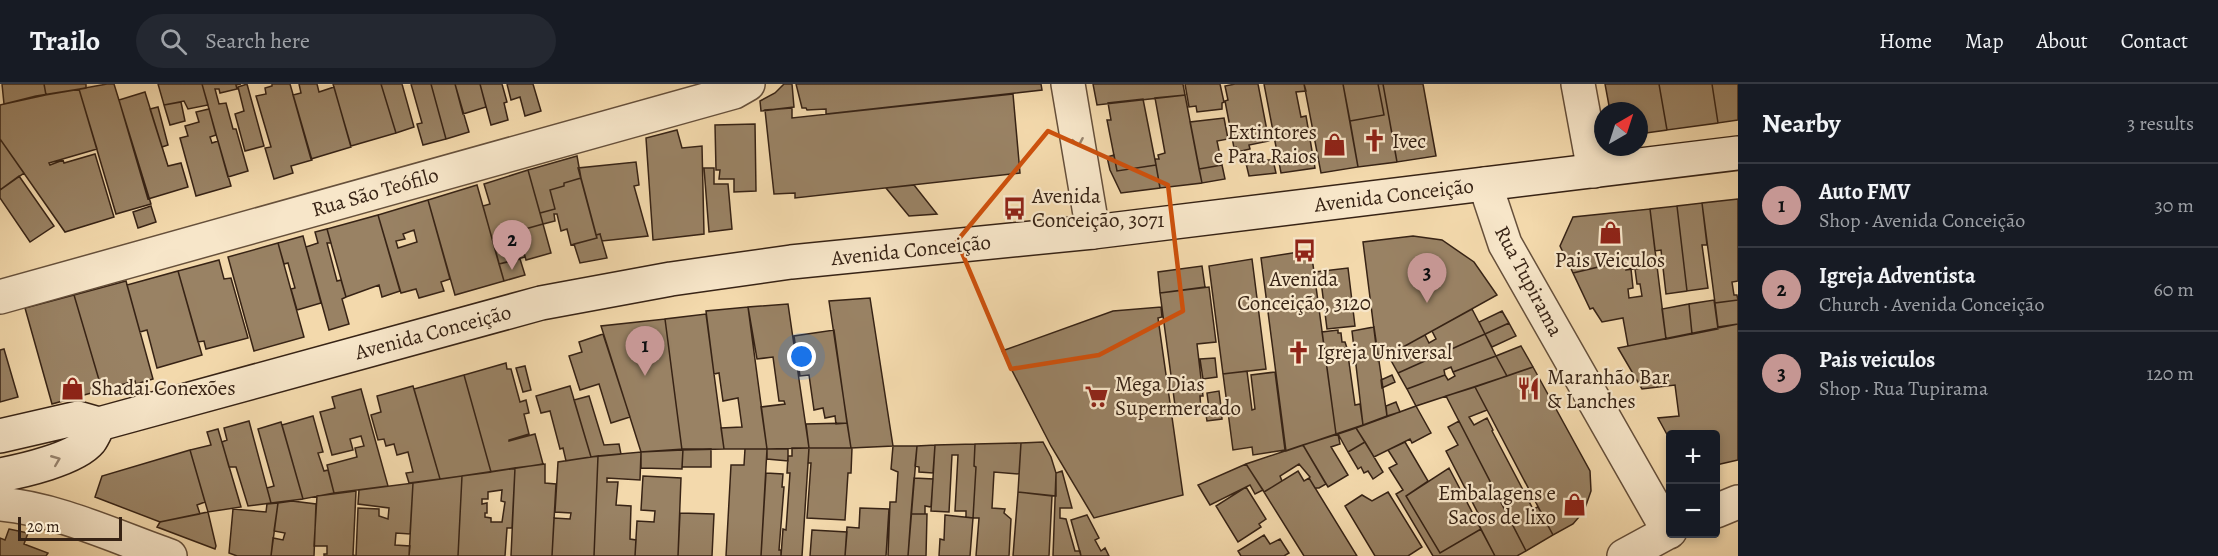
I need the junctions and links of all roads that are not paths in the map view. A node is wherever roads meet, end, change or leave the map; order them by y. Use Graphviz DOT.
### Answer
graph roads {
  1 [pos="748,84"];
  2 [pos="1068,84"];
  3 [pos="1578,84"];
  4 [pos="1738,153"];
  5 [pos="1594,171"];
  6 [pos="1485,184"];
  7 [pos="1093,232"];
  8 [pos="0,297"];
  9 [pos="99,424"];
  10 [pos="0,436"];
  11 [pos="6,482"];
  12 [pos="1738,502"];
  13 [pos="1720,509"];
  14 [pos="1666,524"];
  15 [pos="1666,533"];
  16 [pos="170,556"];
  17 [pos="1624,556"];
  1 -- 8 [label="main road, Rua São Teófilo"];
  2 -- 7 [label="main road, one-way"];
  3 -- 5 [label="main road"];
  4 -- 5 [label="main road, Avenida Conceição"];
  5 -- 6 [label="main road, Avenida Conceição"];
  6 -- 7 [label="main road, Avenida Conceição"];
  6 -- 14 [label="main road, Rua Tupirama"];
  7 -- 9 [label="main road, Avenida Conceição"];
  9 -- 10 [label="main road, Avenida Conceição"];
  11 -- 9 [label="main road, one-way"];
  11 -- 16 [label="main road"];
  12 -- 13 [label="main road"];
  15 -- 17 [label="main road"];
}
